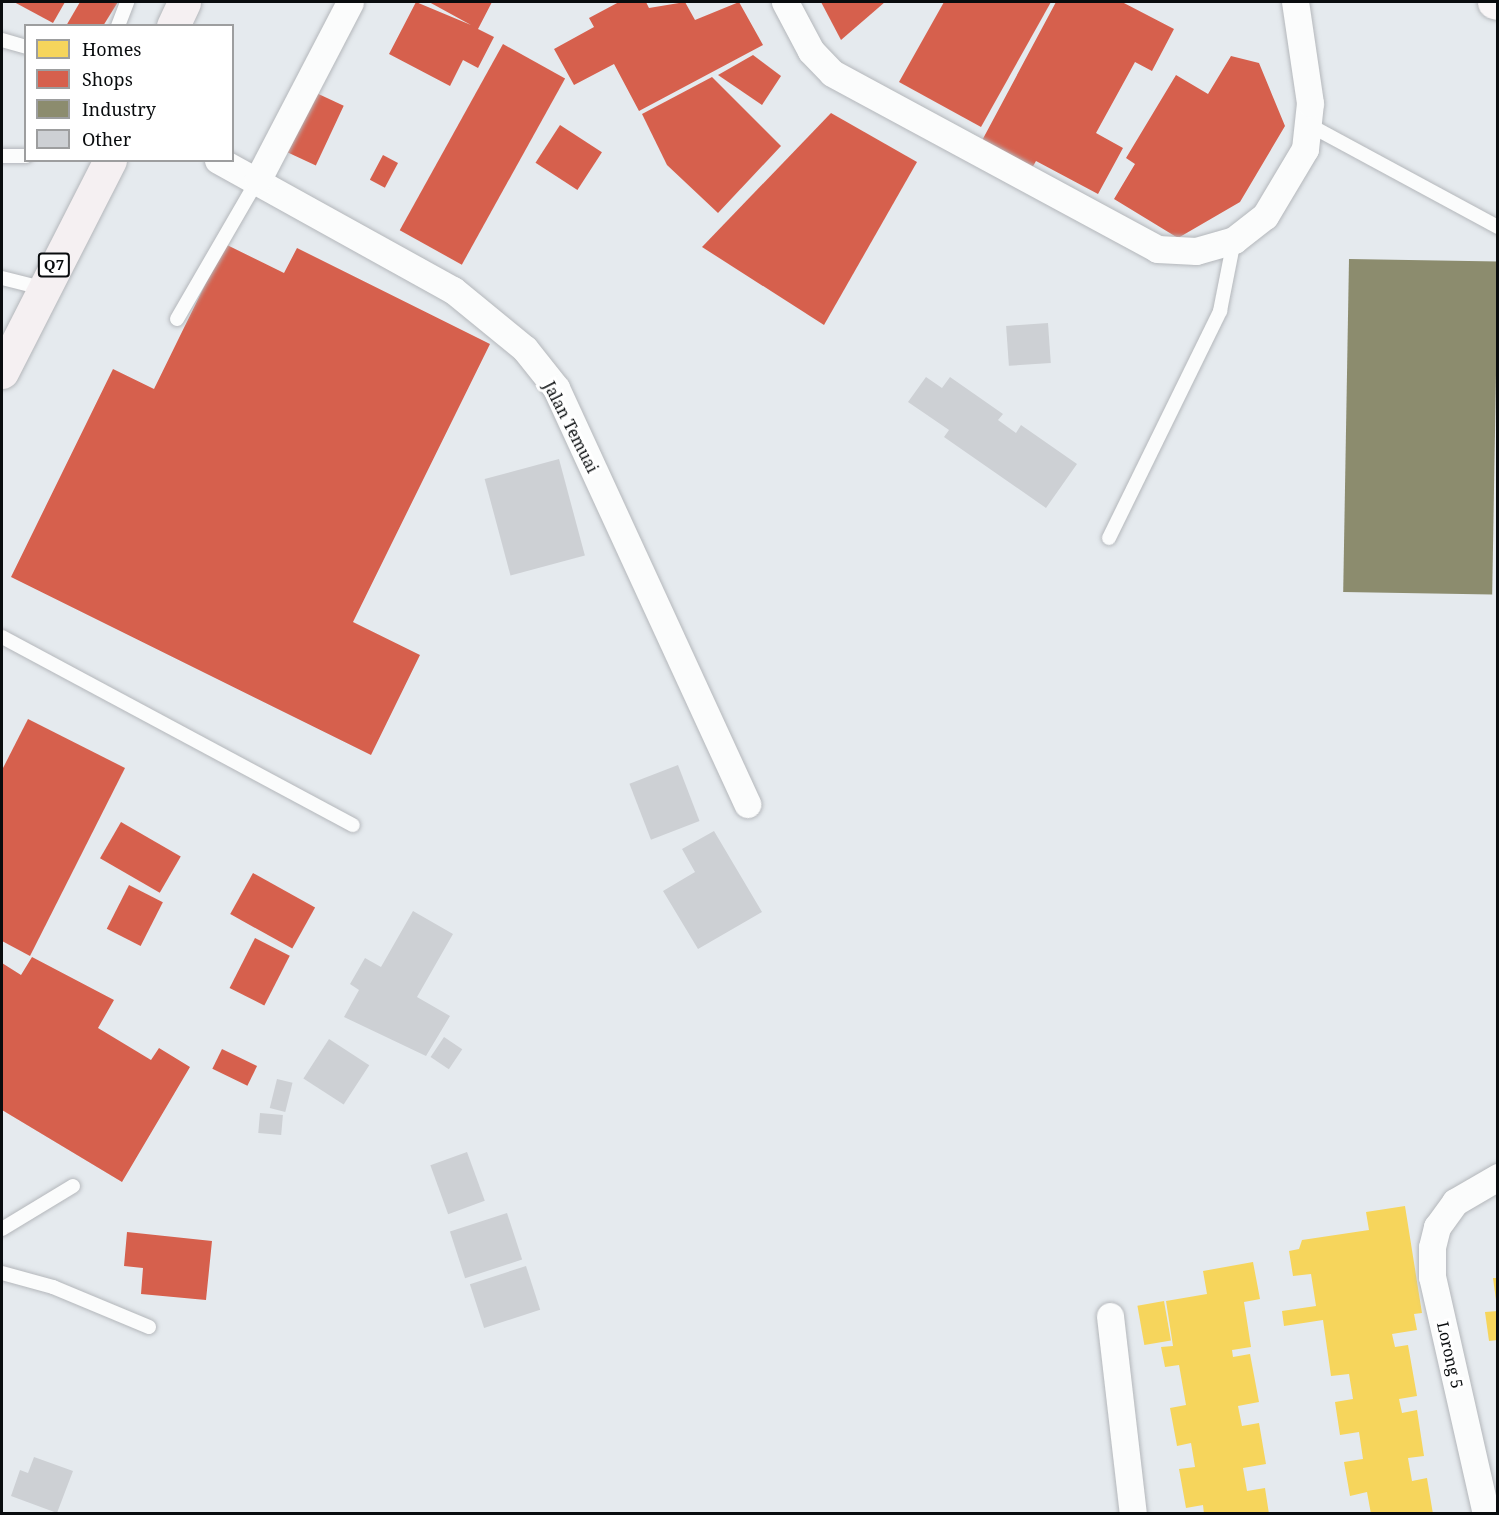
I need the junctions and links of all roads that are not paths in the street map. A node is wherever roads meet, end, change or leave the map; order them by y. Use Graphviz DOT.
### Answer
graph roads {
  1 [pos="127,2"];
  2 [pos="184,2"];
  3 [pos="350,2"];
  4 [pos="785,2"];
  5 [pos="1295,2"];
  6 [pos="119,24"];
  7 [pos="174,24"];
  8 [pos="2,39"];
  9 [pos="24,46"];
  10 [pos="1311,126"];
  11 [pos="2,156"];
  12 [pos="24,156"];
  13 [pos="109,162"];
  14 [pos="222,162"];
  15 [pos="258,179"];
  16 [pos="1497,227"];
  17 [pos="1234,240"];
  18 [pos="2,278"];
  19 [pos="42,288"];
  20 [pos="177,319"];
  21 [pos="2,372"];
  22 [pos="1109,538"];
  23 [pos="2,637"];
  24 [pos="747,804"];
  25 [pos="354,825"];
  26 [pos="1497,1177"];
  27 [pos="73,1186"];
  28 [pos="2,1229"];
  29 [pos="2,1273"];
  30 [pos="1110,1316"];
  31 [pos="149,1327"];
  32 [pos="1133,1514"];
  33 [pos="1486,1514"];
  1 -- 6 [label="lane"];
  2 -- 7 [label="main road"];
  3 -- 15 [label="street"];
  4 -- 17 [label="street"];
  5 -- 10 [label="street"];
  8 -- 9 [label="lane"];
  10 -- 16 [label="lane"];
  10 -- 17 [label="street"];
  11 -- 12 [label="lane"];
  13 -- 19 [label="main road, Q7"];
  14 -- 15 [label="street, Jalan Temuai"];
  15 -- 20 [label="lane"];
  15 -- 24 [label="street, Jalan Temuai"];
  17 -- 22 [label="lane"];
  18 -- 19 [label="lane"];
  19 -- 21 [label="main road, Q7"];
  23 -- 25 [label="lane"];
  26 -- 33 [label="street, Lorong 5"];
  27 -- 28 [label="lane"];
  29 -- 31 [label="lane"];
  30 -- 32 [label="street"];
}
